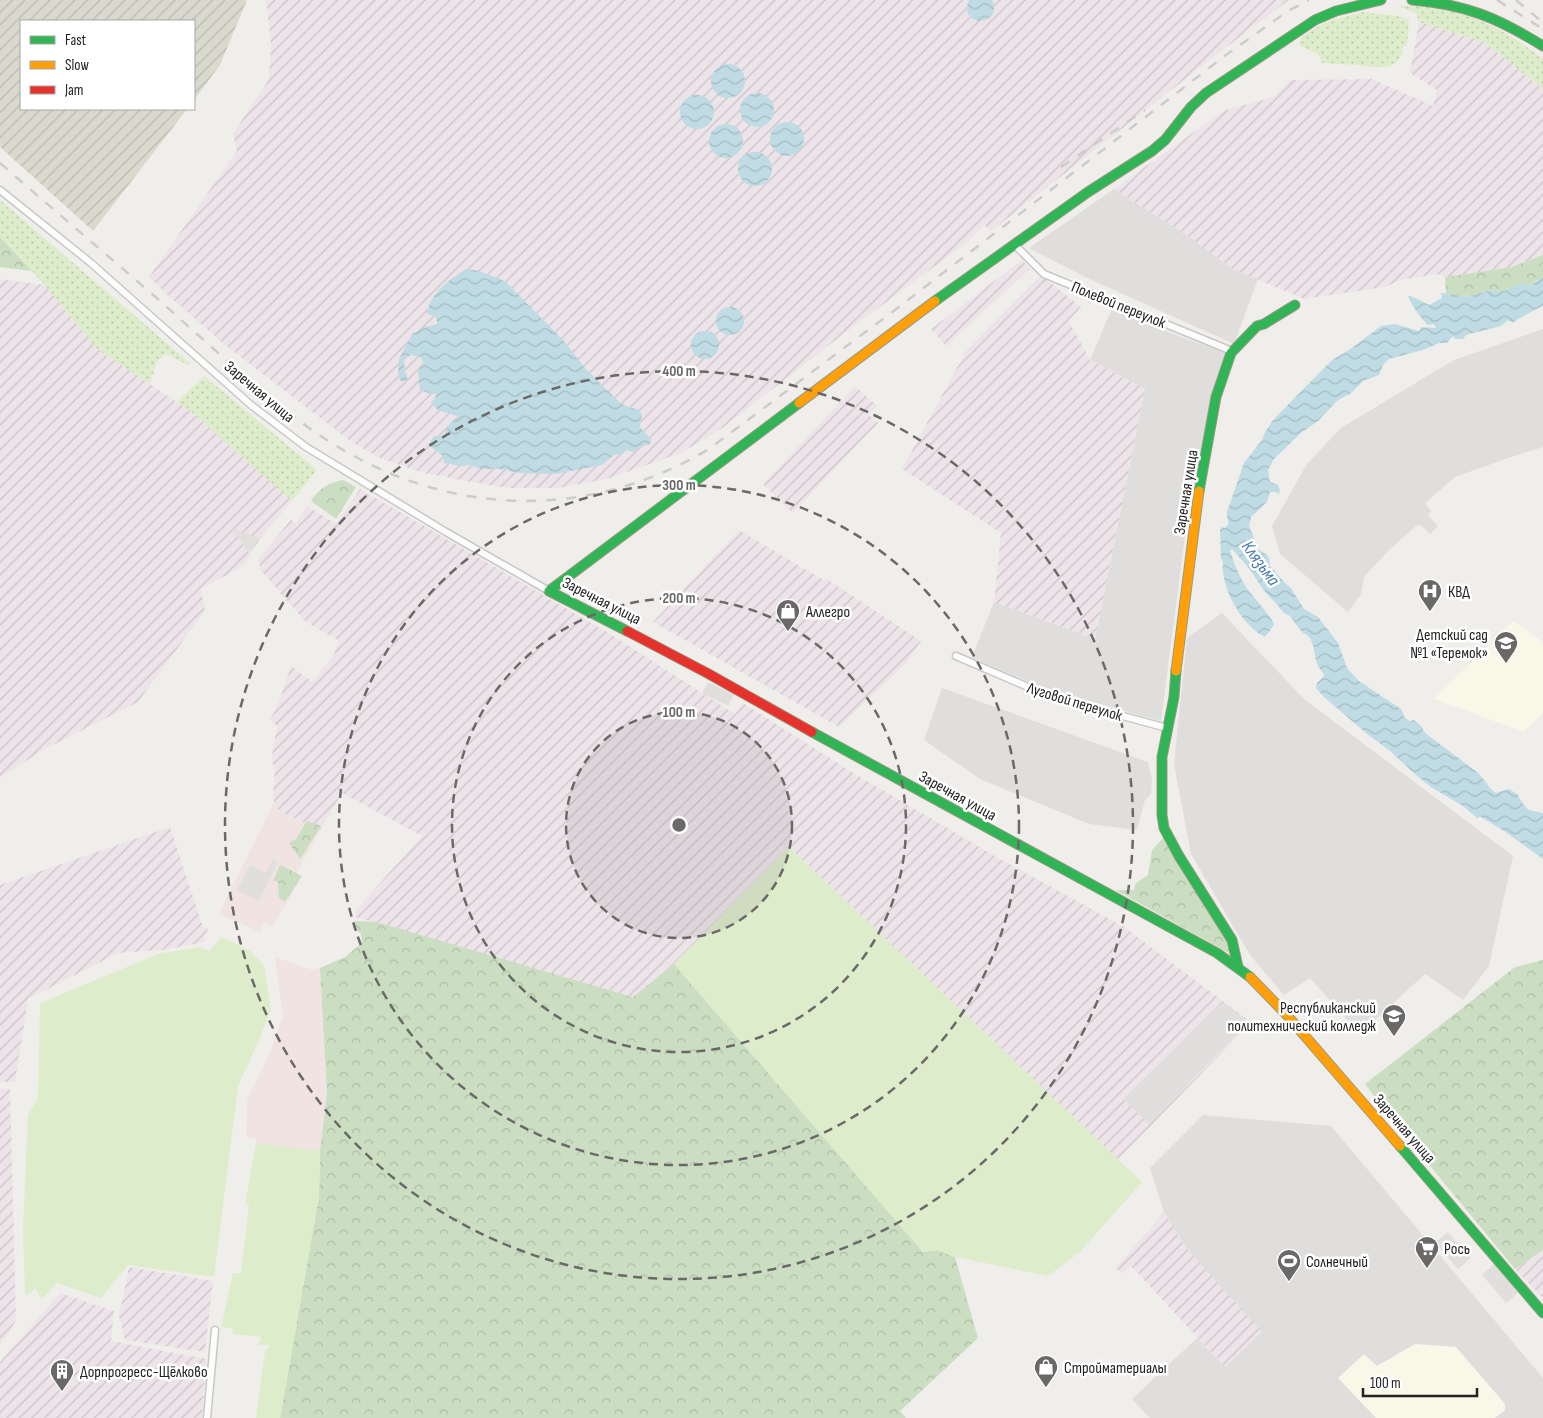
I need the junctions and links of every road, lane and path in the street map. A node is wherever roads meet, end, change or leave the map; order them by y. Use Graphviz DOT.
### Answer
graph roads {
  1 [pos="1381,0"];
  2 [pos="1412,0"];
  3 [pos="1543,46"];
  4 [pos="0,190"];
  5 [pos="1014,244"];
  6 [pos="1295,305"];
  7 [pos="1231,353"];
  8 [pos="549,591"];
  9 [pos="956,656"];
  10 [pos="1167,728"];
  11 [pos="1238,967"];
  12 [pos="1543,1313"];
  13 [pos="214,1330"];
  14 [pos="207,1418"];
  1 -- 5 [label="street"];
  2 -- 3 [label="street"];
  4 -- 8 [label="street, Заречная улица"];
  5 -- 7 [label="street, Полевой переулок"];
  5 -- 8 [label="street"];
  6 -- 7 [label="street, Заречная улица"];
  7 -- 10 [label="street, Заречная улица"];
  8 -- 11 [label="street, Заречная улица"];
  9 -- 10 [label="street, Луговой переулок"];
  10 -- 11 [label="street, Заречная улица"];
  11 -- 12 [label="street, Заречная улица"];
  13 -- 14 [label="street"];
}
